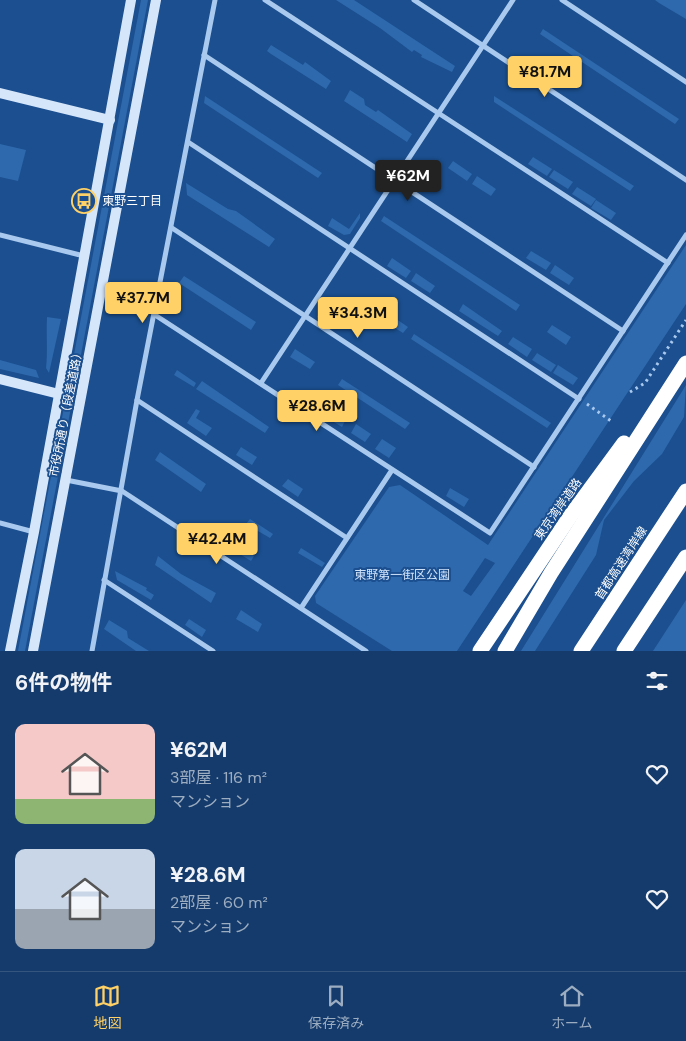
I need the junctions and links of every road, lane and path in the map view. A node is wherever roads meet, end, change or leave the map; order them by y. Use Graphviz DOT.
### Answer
graph roads {
  1 [pos="131,0"];
  2 [pos="156,0"];
  3 [pos="214,0"];
  4 [pos="265,0"];
  5 [pos="414,0"];
  6 [pos="513,0"];
  7 [pos="562,0"];
  8 [pos="483,46"];
  9 [pos="204,56"];
  10 [pos="686,82"];
  11 [pos="0,93"];
  12 [pos="439,114"];
  13 [pos="110,120"];
  14 [pos="188,142"];
  15 [pos="686,180"];
  16 [pos="395,181"];
  17 [pos="172,228"];
  18 [pos="0,235"];
  19 [pos="686,235"];
  20 [pos="350,249"];
  21 [pos="84,256"];
  22 [pos="668,263"];
  23 [pos="155,314"];
  24 [pos="305,317"];
  25 [pos="686,320"];
  26 [pos="623,331"];
  27 [pos="686,363"];
  28 [pos="0,379"];
  29 [pos="262,383"];
  30 [pos="669,390"];
  31 [pos="630,392"];
  32 [pos="59,394"];
  33 [pos="579,399"];
  34 [pos="137,400"];
  35 [pos="611,421"];
  36 [pos="534,467"];
  37 [pos="392,470"];
  38 [pos="66,480"];
  39 [pos="122,491"];
  40 [pos="686,491"];
  41 [pos="0,523"];
  42 [pos="34,532"];
  43 [pos="347,538"];
  44 [pos="686,557"];
  45 [pos="104,580"];
  46 [pos="301,608"];
  47 [pos="10,651"];
  48 [pos="34,651"];
  49 [pos="92,651"];
  50 [pos="213,651"];
  51 [pos="366,651"];
  52 [pos="480,651"];
  53 [pos="505,651"];
  54 [pos="581,651"];
  55 [pos="624,651"];
  1 -- 13 [label="street, 市役所通り（段差道路）"];
  2 -- 38 [label="street, 市役所通り（段差道路）"];
  3 -- 9 [label="street"];
  4 -- 12 [label="street"];
  5 -- 8 [label="street"];
  6 -- 8 [label="street"];
  7 -- 10 [label="street"];
  8 -- 12 [label="street"];
  8 -- 15 [label="street"];
  9 -- 14 [label="street"];
  9 -- 16 [label="street"];
  11 -- 13 [label="street"];
  12 -- 16 [label="street"];
  12 -- 22 [label="street"];
  13 -- 21 [label="street, 市役所通り（段差道路）"];
  14 -- 17 [label="street"];
  14 -- 20 [label="street"];
  16 -- 20 [label="street"];
  16 -- 26 [label="street"];
  17 -- 23 [label="street"];
  17 -- 24 [label="street"];
  18 -- 21 [label="street"];
  19 -- 22 [label="street"];
  20 -- 24 [label="street"];
  20 -- 33 [label="street"];
  21 -- 32 [label="street, 市役所通り（段差道路）"];
  22 -- 26 [label="street"];
  23 -- 29 [label="street"];
  23 -- 34 [label="street"];
  24 -- 29 [label="street"];
  24 -- 36 [label="street"];
  25 -- 31 [label="path"];
  26 -- 33 [label="street"];
  27 -- 30 [label="highway, 東京湾岸道路"];
  28 -- 32 [label="street"];
  29 -- 37 [label="street"];
  30 -- 52 [label="highway, 東京湾岸道路"];
  30 -- 53 [label="highway, 東京湾岸道路"];
  32 -- 42 [label="street, 市役所通り（段差道路）"];
  33 -- 35 [label="path"];
  33 -- 36 [label="street"];
  34 -- 39 [label="street"];
  34 -- 43 [label="street"];
  36 -- 37 [label="street"];
  37 -- 43 [label="street"];
  38 -- 39 [label="street"];
  38 -- 48 [label="street, 市役所通り（段差道路）"];
  39 -- 45 [label="street"];
  39 -- 46 [label="street"];
  40 -- 54 [label="highway, 首都高速湾岸線"];
  41 -- 42 [label="street"];
  42 -- 47 [label="street, 市役所通り（段差道路）"];
  43 -- 46 [label="street"];
  44 -- 55 [label="highway"];
  45 -- 49 [label="street"];
  45 -- 50 [label="street"];
  46 -- 51 [label="street"];
}
